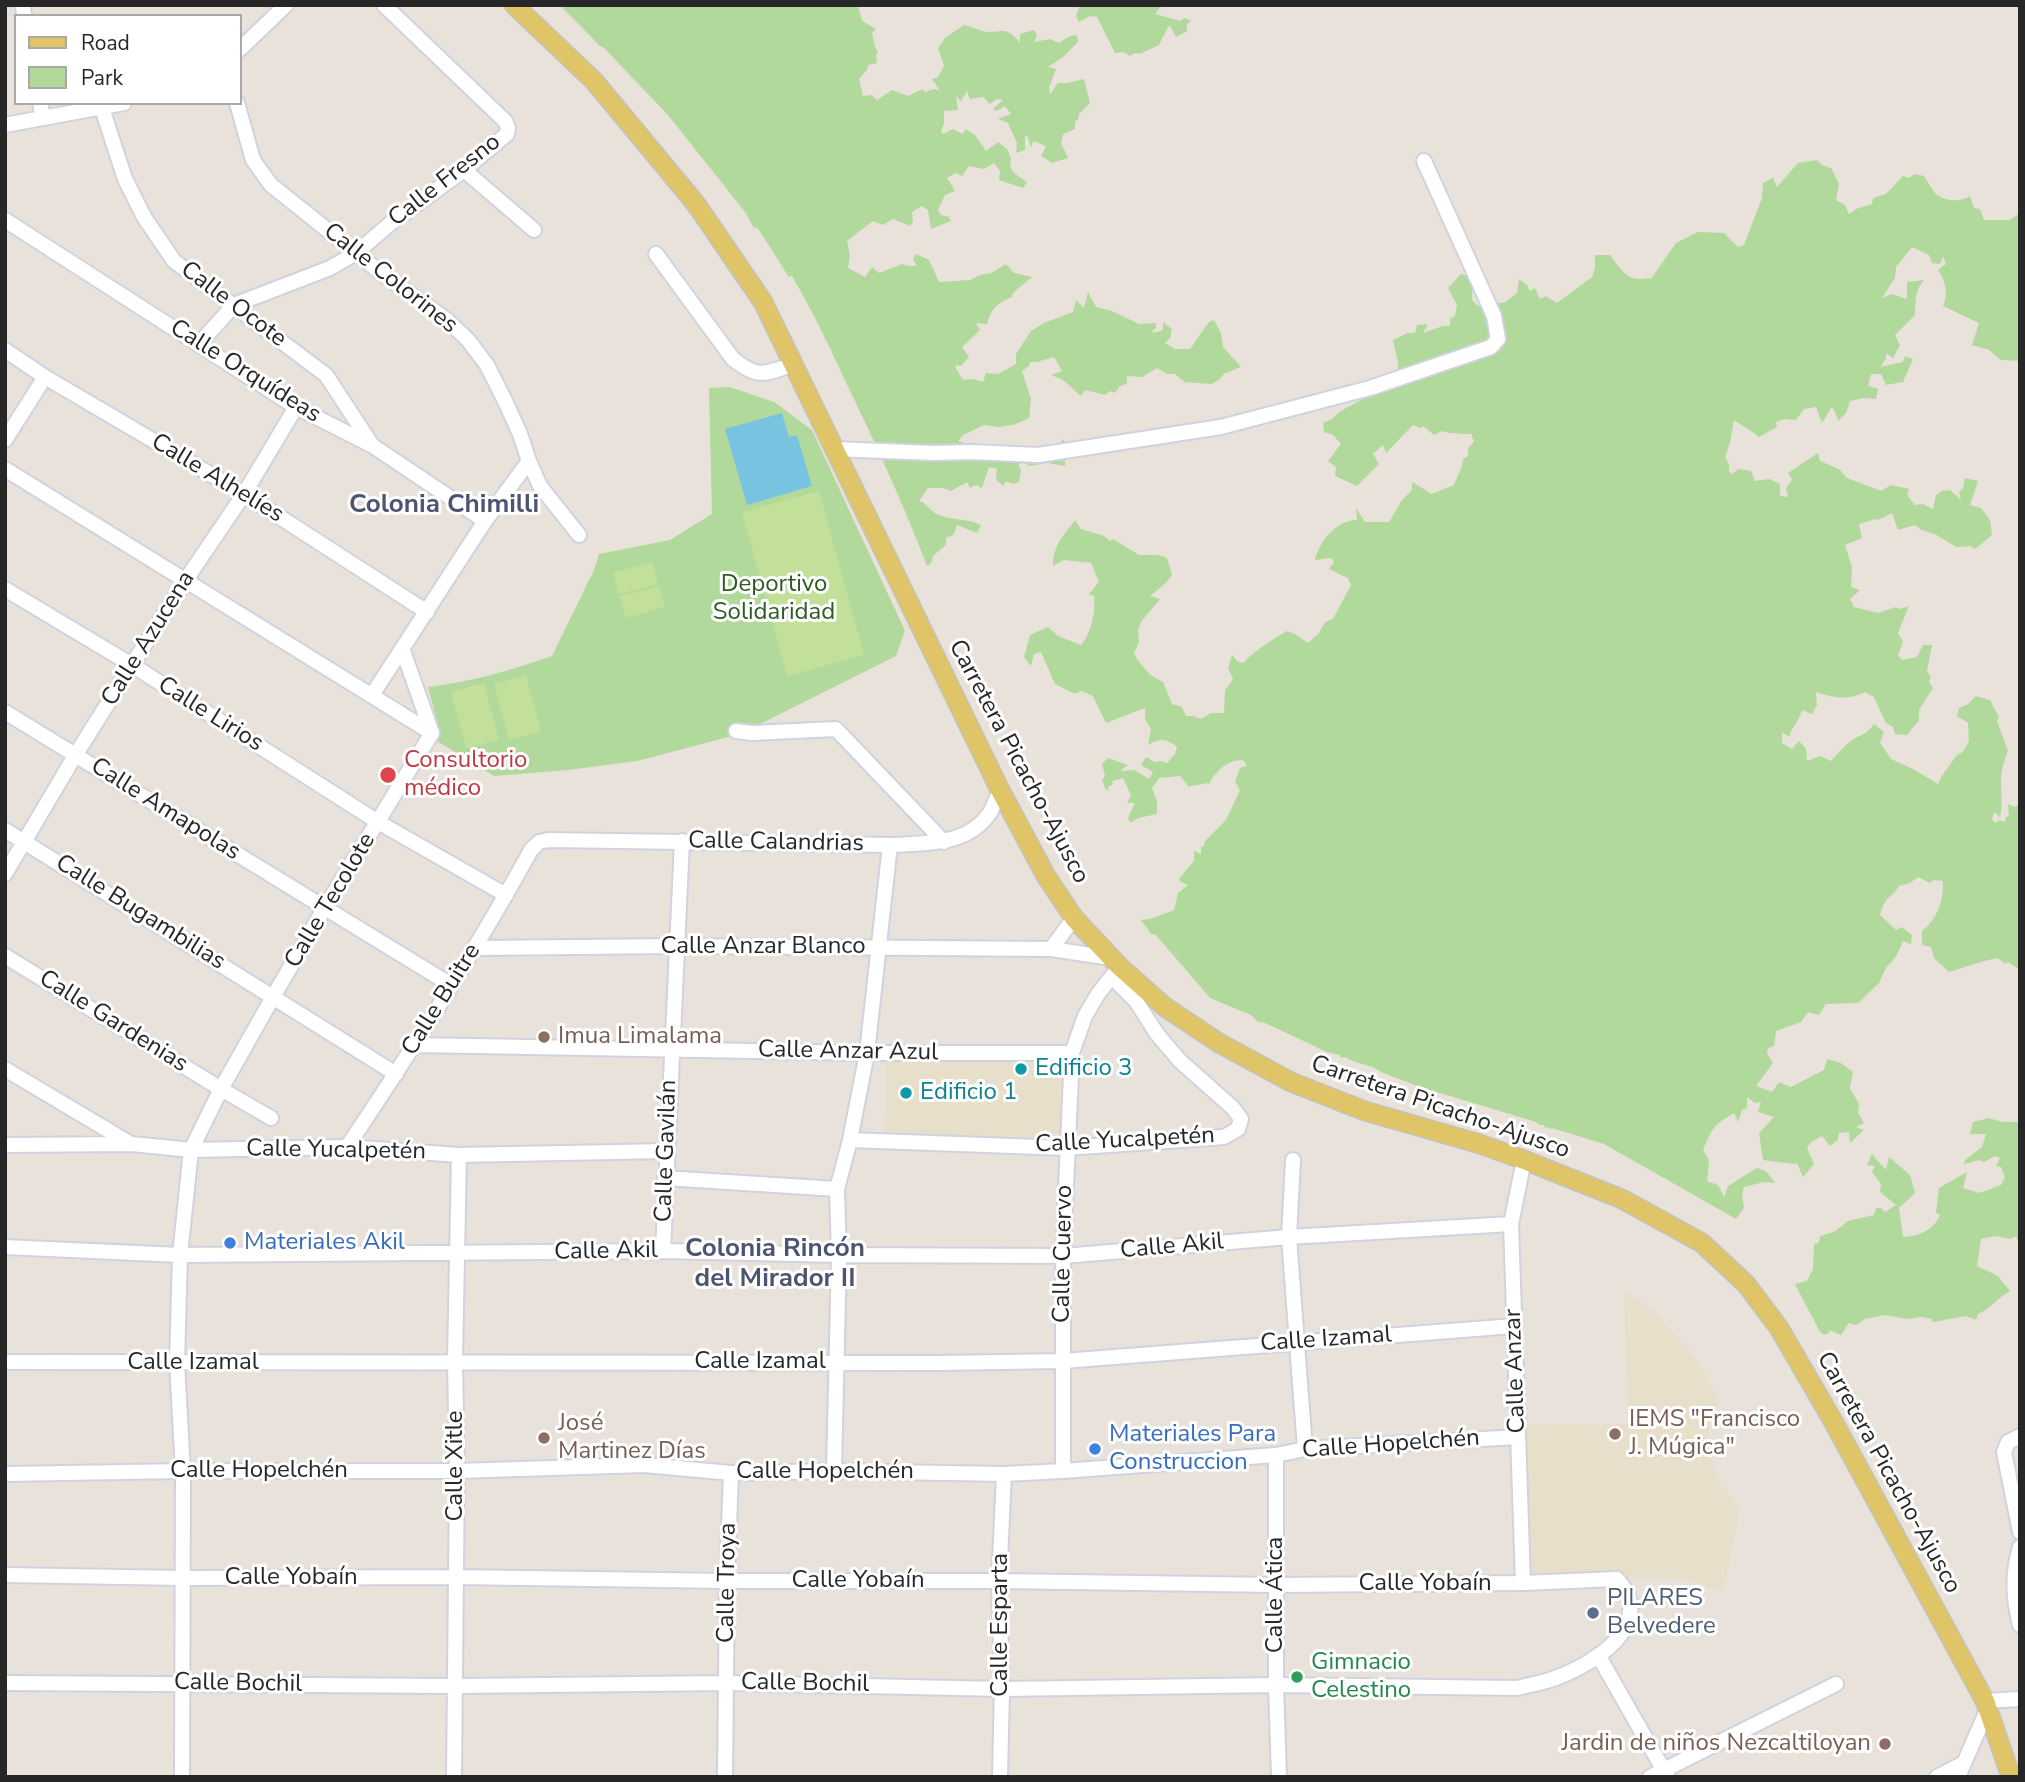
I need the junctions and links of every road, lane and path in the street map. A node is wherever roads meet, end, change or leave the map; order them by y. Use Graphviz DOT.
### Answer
graph roads {
  1 [pos="286,5"];
  2 [pos="384,5"];
  3 [pos="514,5"];
  4 [pos="242,47"];
  5 [pos="115,105"];
  6 [pos="238,105"];
  7 [pos="102,108"];
  8 [pos="42,110"];
  9 [pos="5,125"];
  10 [pos="1424,162"];
  11 [pos="464,170"];
  12 [pos="5,220"];
  13 [pos="534,230"];
  14 [pos="356,253"];
  15 [pos="656,254"];
  16 [pos="234,305"];
  17 [pos="199,344"];
  18 [pos="5,349"];
  19 [pos="792,365"];
  20 [pos="46,377"];
  21 [pos="296,407"];
  22 [pos="5,440"];
  23 [pos="373,446"];
  24 [pos="833,449"];
  25 [pos="529,461"];
  26 [pos="5,469"];
  27 [pos="244,494"];
  28 [pos="485,521"];
  29 [pos="579,535"];
  30 [pos="186,581"];
  31 [pos="5,589"];
  32 [pos="427,612"];
  33 [pos="402,648"];
  34 [pos="132,665"];
  35 [pos="372,695"];
  36 [pos="5,712"];
  37 [pos="736,731"];
  38 [pos="432,733"];
  39 [pos="76,754"];
  40 [pos="1000,790"];
  41 [pos="378,822"];
  42 [pos="5,830"];
  43 [pos="25,841"];
  44 [pos="682,841"];
  45 [pos="944,842"];
  46 [pos="890,845"];
  47 [pos="531,849"];
  48 [pos="5,874"];
  49 [pos="506,895"];
  50 [pos="324,909"];
  51 [pos="1074,918"];
  52 [pos="676,946"];
  53 [pos="879,947"];
  54 [pos="475,948"];
  55 [pos="1051,949"];
  56 [pos="5,956"];
  57 [pos="1114,967"];
  58 [pos="451,985"];
  59 [pos="274,997"];
  60 [pos="415,1045"];
  61 [pos="671,1049"];
  62 [pos="867,1053"];
  63 [pos="1072,1053"];
  64 [pos="5,1069"];
  65 [pos="396,1074"];
  66 [pos="221,1089"];
  67 [pos="271,1118"];
  68 [pos="850,1140"];
  69 [pos="132,1144"];
  70 [pos="5,1145"];
  71 [pos="347,1147"];
  72 [pos="1066,1148"];
  73 [pos="191,1150"];
  74 [pos="667,1151"];
  75 [pos="459,1156"];
  76 [pos="1293,1160"];
  77 [pos="1524,1160"];
  78 [pos="665,1178"];
  79 [pos="837,1189"];
  80 [pos="1511,1224"];
  81 [pos="1289,1237"];
  82 [pos="5,1247"];
  83 [pos="663,1251"];
  84 [pos="457,1254"];
  85 [pos="180,1255"];
  86 [pos="839,1255"];
  87 [pos="1063,1256"];
  88 [pos="1514,1326"];
  89 [pos="1296,1342"];
  90 [pos="455,1361"];
  91 [pos="1063,1361"];
  92 [pos="5,1362"];
  93 [pos="836,1362"];
  94 [pos="177,1363"];
  95 [pos="2020,1436"];
  96 [pos="1518,1437"];
  97 [pos="1305,1449"];
  98 [pos="1276,1455"];
  99 [pos="183,1471"];
  100 [pos="457,1471"];
  101 [pos="834,1471"];
  102 [pos="1063,1471"];
  103 [pos="731,1473"];
  104 [pos="5,1474"];
  105 [pos="1004,1474"];
  106 [pos="2020,1532"];
  107 [pos="2019,1555"];
  108 [pos="5,1575"];
  109 [pos="456,1577"];
  110 [pos="183,1578"];
  111 [pos="727,1581"];
  112 [pos="999,1581"];
  113 [pos="1523,1583"];
  114 [pos="1276,1585"];
  115 [pos="2020,1625"];
  116 [pos="1598,1655"];
  117 [pos="5,1683"];
  118 [pos="183,1683"];
  119 [pos="727,1683"];
  120 [pos="1836,1684"];
  121 [pos="1276,1685"];
  122 [pos="456,1686"];
  123 [pos="1002,1689"];
  124 [pos="2020,1699"];
  125 [pos="1987,1704"];
  126 [pos="1961,1770"];
  127 [pos="1666,1773"];
  128 [pos="182,1777"];
  129 [pos="454,1777"];
  130 [pos="725,1777"];
  131 [pos="1000,1777"];
  132 [pos="1279,1777"];
  133 [pos="1650,1777"];
  134 [pos="1937,1777"];
  135 [pos="2011,1777"];
  1 -- 4 [label="street"];
  2 -- 11 [label="street, Calle Fresno"];
  3 -- 19 [label="main road, Carretera Picacho-Ajusco"];
  5 -- 7 [label="street"];
  6 -- 14 [label="street, Calle Colorines"];
  7 -- 8 [label="street"];
  7 -- 16 [label="street, Calle Ocote"];
  8 -- 9 [label="street"];
  10 -- 24 [label="street"];
  11 -- 13 [label="street"];
  11 -- 14 [label="street, Calle Fresno"];
  12 -- 17 [label="street, Calle Orquídeas"];
  14 -- 16 [label="street, Calle Fresno"];
  14 -- 25 [label="street, Calle Colorines"];
  15 -- 19 [label="street"];
  16 -- 17 [label="street, Calle Fresno"];
  16 -- 23 [label="street, Calle Ocote"];
  17 -- 21 [label="street, Calle Orquídeas"];
  18 -- 20 [label="street, Calle Alhelíes"];
  19 -- 24 [label="main road, Carretera Picacho-Ajusco"];
  20 -- 22 [label="street"];
  20 -- 27 [label="street, Calle Alhelíes"];
  21 -- 23 [label="street, Calle Orquídeas"];
  21 -- 27 [label="street, Calle Azucena"];
  23 -- 28 [label="street, Calle Orquídeas"];
  24 -- 40 [label="main road, Carretera Picacho-Ajusco"];
  25 -- 28 [label="street"];
  25 -- 29 [label="street, Calle Colorines"];
  26 -- 30 [label="street"];
  27 -- 30 [label="street, Calle Azucena"];
  27 -- 32 [label="street, Calle Alhelíes"];
  28 -- 32 [label="street"];
  30 -- 34 [label="street, Calle Azucena"];
  30 -- 35 [label="street"];
  31 -- 34 [label="street, Calle Lirios"];
  32 -- 33 [label="street"];
  33 -- 35 [label="street"];
  33 -- 38 [label="street"];
  34 -- 39 [label="street, Calle Azucena"];
  34 -- 41 [label="street, Calle Lirios"];
  35 -- 38 [label="street"];
  36 -- 39 [label="street, Calle Amapolas"];
  37 -- 45 [label="street"];
  38 -- 41 [label="street, Calle Tecolote"];
  39 -- 43 [label="street, Calle Azucena"];
  39 -- 50 [label="street, Calle Amapolas"];
  40 -- 45 [label="street, Calle Calandrias"];
  40 -- 51 [label="main road, Carretera Picacho-Ajusco"];
  41 -- 49 [label="street, Calle Lirios"];
  41 -- 50 [label="street, Calle Tecolote"];
  42 -- 43 [label="street, Calle Bugambilias"];
  43 -- 48 [label="street, Calle Azucena"];
  43 -- 59 [label="street, Calle Bugambilias"];
  44 -- 46 [label="street, Calle Calandrias"];
  44 -- 47 [label="street, Calle Calandrias"];
  44 -- 52 [label="street, Calle Gavilán"];
  45 -- 46 [label="street, Calle Calandrias"];
  46 -- 53 [label="street"];
  47 -- 49 [label="street, Calle Buitre"];
  49 -- 54 [label="street, Calle Buitre"];
  50 -- 58 [label="street, Calle Amapolas"];
  50 -- 59 [label="street, Calle Tecolote"];
  51 -- 55 [label="street"];
  51 -- 57 [label="main road, Carretera Picacho-Ajusco"];
  52 -- 53 [label="street, Calle Anzar Blanco"];
  52 -- 54 [label="street, Calle Anzar Blanco"];
  52 -- 61 [label="street, Calle Gavilán"];
  53 -- 55 [label="street, Calle Anzar Blanco"];
  53 -- 62 [label="street"];
  54 -- 58 [label="street, Calle Buitre"];
  55 -- 57 [label="street, Calle Anzar Blanco"];
  56 -- 66 [label="street, Calle Gardenias"];
  57 -- 63 [label="street, Calle Cuervo"];
  57 -- 72 [label="street, Calle Yucalpetén"];
  57 -- 77 [label="main road, Carretera Picacho-Ajusco"];
  58 -- 60 [label="street, Calle Buitre"];
  59 -- 65 [label="street, Calle Bugambilias"];
  59 -- 66 [label="street, Calle Tecolote"];
  60 -- 61 [label="street, Calle Anzar Azul"];
  60 -- 65 [label="street, Calle Buitre"];
  61 -- 62 [label="street, Calle Anzar Azul"];
  61 -- 74 [label="street, Calle Gavilán"];
  62 -- 63 [label="street, Calle Anzar Azul"];
  62 -- 68 [label="street"];
  63 -- 72 [label="street, Calle Cuervo"];
  64 -- 69 [label="street"];
  65 -- 71 [label="street, Calle Buitre"];
  66 -- 67 [label="street, Calle Gardenias"];
  66 -- 73 [label="street, Calle Tecolote"];
  68 -- 72 [label="street, Calle Yucalpetén"];
  68 -- 79 [label="street"];
  69 -- 70 [label="street, Calle Yucalpetén"];
  69 -- 73 [label="street, Calle Yucalpetén"];
  71 -- 73 [label="street, Calle Yucalpetén"];
  71 -- 75 [label="street, Calle Yucalpetén"];
  72 -- 87 [label="street, Calle Cuervo"];
  73 -- 85 [label="street"];
  74 -- 75 [label="street, Calle Yucalpetén"];
  74 -- 78 [label="street, Calle Gavilán"];
  75 -- 84 [label="street, Calle Xitle"];
  76 -- 81 [label="street"];
  77 -- 80 [label="street, Calle Anzar"];
  77 -- 125 [label="main road, Carretera Picacho-Ajusco"];
  78 -- 79 [label="street"];
  78 -- 83 [label="street, Calle Gavilán"];
  79 -- 86 [label="street"];
  80 -- 81 [label="street, Calle Akil"];
  80 -- 88 [label="street, Calle Anzar"];
  81 -- 87 [label="street, Calle Akil"];
  81 -- 89 [label="street"];
  82 -- 85 [label="street, Calle Akil"];
  83 -- 84 [label="street, Calle Akil"];
  83 -- 86 [label="street, Calle Akil"];
  84 -- 85 [label="street, Calle Akil"];
  84 -- 90 [label="street, Calle Xitle"];
  85 -- 94 [label="street"];
  86 -- 87 [label="street, Calle Akil"];
  86 -- 93 [label="street"];
  87 -- 91 [label="street, Calle Cuervo"];
  88 -- 89 [label="street, Calle Izamal"];
  88 -- 96 [label="street, Calle Anzar"];
  89 -- 91 [label="street, Calle Izamal"];
  89 -- 97 [label="street"];
  90 -- 93 [label="street, Calle Izamal"];
  90 -- 94 [label="street, Calle Izamal"];
  90 -- 100 [label="street, Calle Xitle"];
  91 -- 93 [label="street, Calle Izamal"];
  91 -- 102 [label="street, Calle Cuervo"];
  92 -- 94 [label="street, Calle Izamal"];
  93 -- 101 [label="street"];
  94 -- 99 [label="street"];
  95 -- 106 [label="street"];
  96 -- 97 [label="street, Calle Hopelchén"];
  96 -- 113 [label="street, Calle Anzar"];
  97 -- 98 [label="street, Calle Hopelchén"];
  98 -- 102 [label="street, Calle Hopelchén"];
  98 -- 114 [label="street, Calle Ática"];
  99 -- 100 [label="street, Calle Hopelchén"];
  99 -- 104 [label="street, Calle Hopelchén"];
  99 -- 110 [label="street"];
  100 -- 103 [label="street, Calle Hopelchén"];
  100 -- 109 [label="street, Calle Xitle"];
  101 -- 103 [label="street, Calle Hopelchén"];
  101 -- 105 [label="street, Calle Hopelchén"];
  102 -- 105 [label="street, Calle Hopelchén"];
  103 -- 111 [label="street, Calle Troya"];
  105 -- 112 [label="street, Calle Esparta"];
  107 -- 115 [label="street"];
  108 -- 110 [label="street, Calle Yobaín"];
  109 -- 110 [label="street, Calle Yobaín"];
  109 -- 111 [label="street, Calle Yobaín"];
  109 -- 122 [label="street, Calle Xitle"];
  110 -- 118 [label="street"];
  111 -- 112 [label="street, Calle Yobaín"];
  111 -- 119 [label="street, Calle Troya"];
  112 -- 114 [label="street, Calle Yobaín"];
  112 -- 123 [label="street, Calle Esparta"];
  113 -- 114 [label="street, Calle Yobaín"];
  113 -- 116 [label="street, Calle Yobaín"];
  114 -- 121 [label="street, Calle Ática"];
  116 -- 121 [label="street, Calle Bochil"];
  116 -- 127 [label="street"];
  117 -- 118 [label="street, Calle Bochil"];
  118 -- 122 [label="street, Calle Bochil"];
  118 -- 128 [label="street"];
  119 -- 122 [label="street, Calle Bochil"];
  119 -- 123 [label="street, Calle Bochil"];
  119 -- 130 [label="street, Calle Troya"];
  120 -- 127 [label="street"];
  121 -- 123 [label="street, Calle Bochil"];
  121 -- 132 [label="street, Calle Ática"];
  122 -- 129 [label="street, Calle Xitle"];
  123 -- 131 [label="street, Calle Esparta"];
  124 -- 125 [label="street"];
  125 -- 126 [label="street"];
  125 -- 135 [label="main road, Carretera Picacho-Ajusco"];
  126 -- 134 [label="street"];
  127 -- 133 [label="street"];
}
